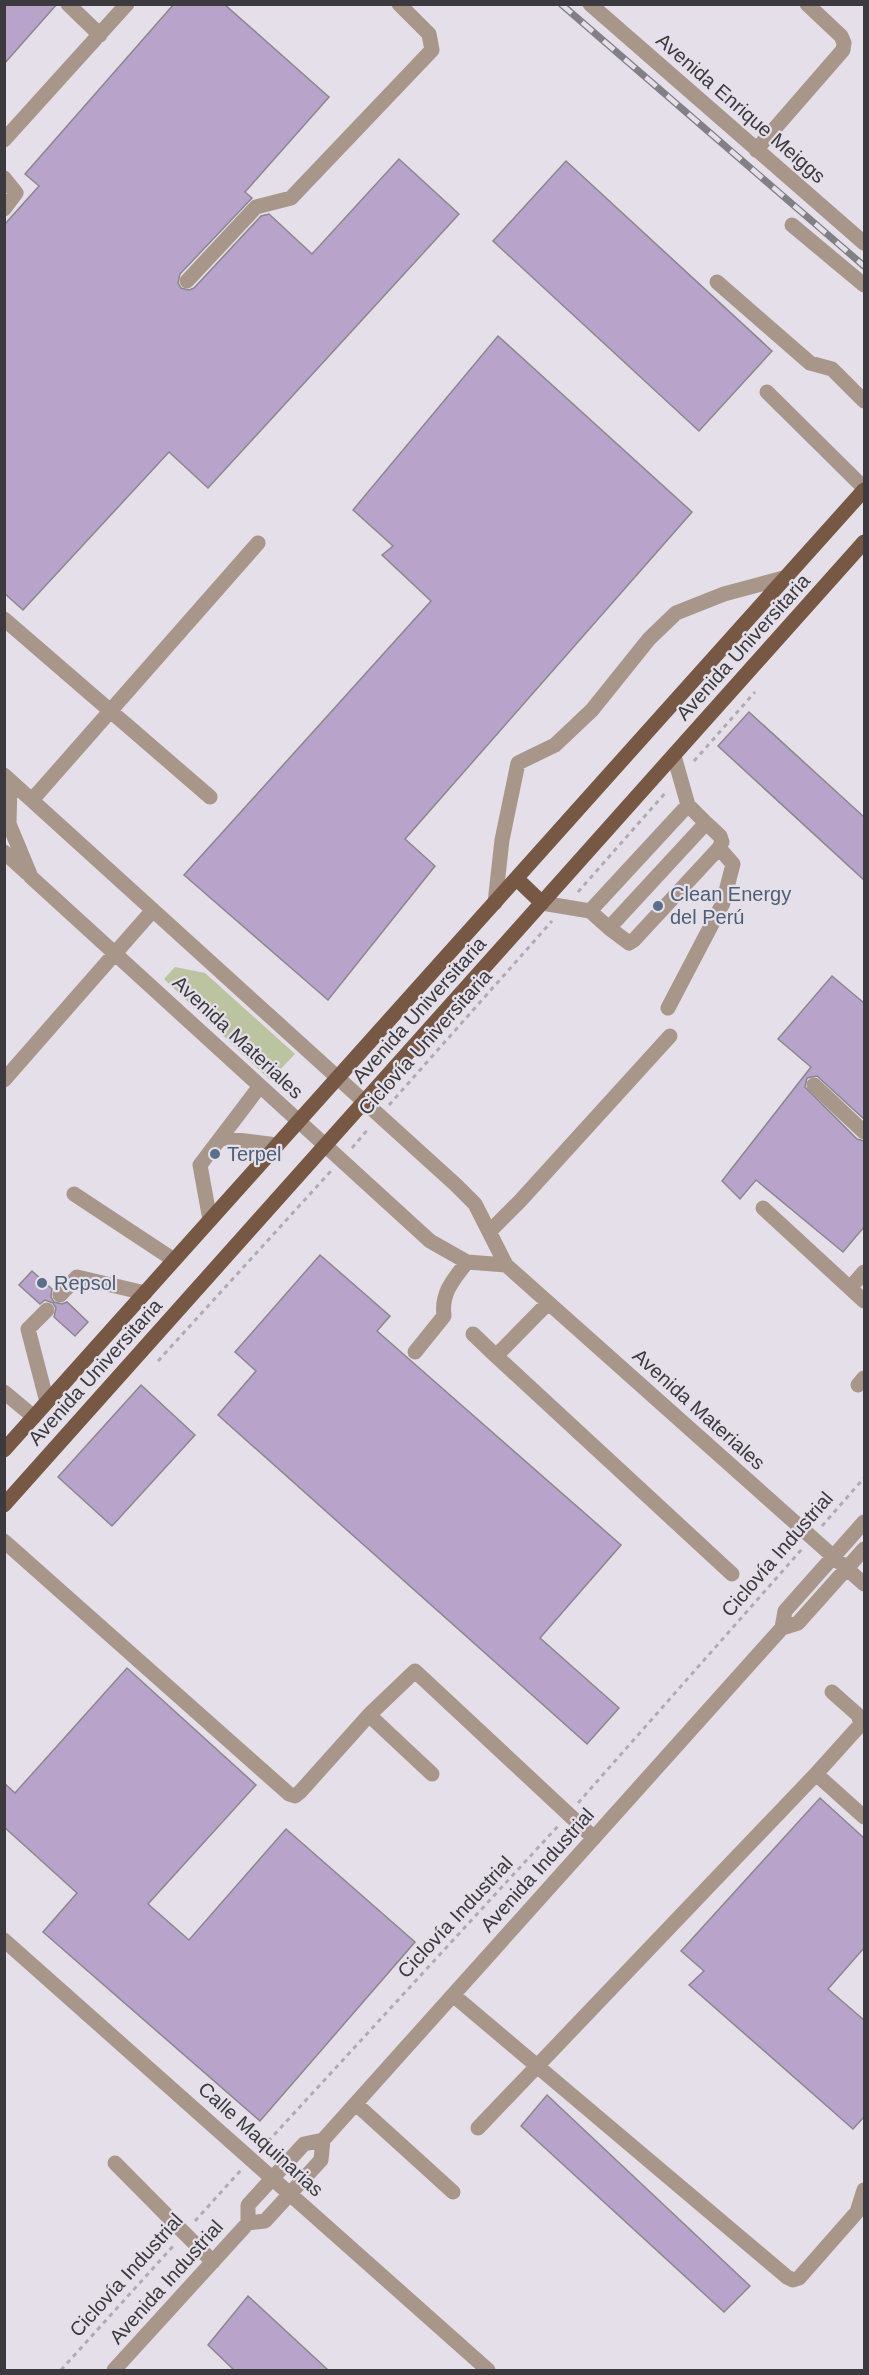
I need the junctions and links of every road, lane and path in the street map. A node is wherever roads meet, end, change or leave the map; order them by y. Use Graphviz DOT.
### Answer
graph roads {
  1 [pos="68,4"];
  2 [pos="127,4"];
  3 [pos="399,4"];
  4 [pos="590,4"];
  5 [pos="807,4"];
  6 [pos="100,35"];
  7 [pos="4,140"];
  8 [pos="756,150"];
  9 [pos="4,178"];
  10 [pos="4,208"];
  11 [pos="792,225"];
  12 [pos="864,243"];
  13 [pos="187,281"];
  14 [pos="717,282"];
  15 [pos="864,285"];
  16 [pos="767,392"];
  17 [pos="864,401"];
  18 [pos="864,489"];
  19 [pos="864,542"];
  20 [pos="258,543"];
  21 [pos="787,577"];
  22 [pos="4,619"];
  23 [pos="757,690"];
  24 [pos="112,711"];
  25 [pos="674,756"];
  26 [pos="680,777"];
  27 [pos="7,778"];
  28 [pos="210,797"];
  29 [pos="32,800"];
  30 [pos="688,805"];
  31 [pos="706,823"];
  32 [pos="719,848"];
  33 [pos="4,852"];
  34 [pos="31,877"];
  35 [pos="517,879"];
  36 [pos="495,903"];
  37 [pos="542,903"];
  38 [pos="563,909"];
  39 [pos="153,910"];
  40 [pos="590,911"];
  41 [pos="609,928"];
  42 [pos="116,952"];
  43 [pos="668,1008"];
  44 [pos="670,1036"];
  45 [pos="338,1079"];
  46 [pos="4,1080"];
  47 [pos="814,1085"];
  48 [pos="260,1086"];
  49 [pos="364,1103"];
  50 [pos="379,1116"];
  51 [pos="299,1121"];
  52 [pos="864,1132"];
  53 [pos="221,1137"];
  54 [pos="277,1145"];
  55 [pos="327,1146"];
  56 [pos="341,1160"];
  57 [pos="74,1194"];
  58 [pos="763,1208"];
  59 [pos="210,1220"];
  60 [pos="490,1231"];
  61 [pos="174,1260"];
  62 [pos="467,1262"];
  63 [pos="506,1265"];
  64 [pos="864,1272"];
  65 [pos="850,1288"];
  66 [pos="145,1293"];
  67 [pos="60,1295"];
  68 [pos="864,1301"];
  69 [pos="548,1303"];
  70 [pos="47,1310"];
  71 [pos="473,1334"];
  72 [pos="415,1352"];
  73 [pos="496,1356"];
  74 [pos="155,1364"];
  75 [pos="4,1392"];
  76 [pos="47,1402"];
  77 [pos="34,1417"];
  78 [pos="4,1450"];
  79 [pos="864,1478"];
  80 [pos="4,1504"];
  81 [pos="864,1522"];
  82 [pos="812,1537"];
  83 [pos="4,1541"];
  84 [pos="864,1549"];
  85 [pos="833,1556"];
  86 [pos="847,1568"];
  87 [pos="732,1574"];
  88 [pos="864,1584"];
  89 [pos="782,1628"];
  90 [pos="832,1692"];
  91 [pos="369,1715"];
  92 [pos="432,1774"];
  93 [pos="816,1774"];
  94 [pos="569,1814"];
  95 [pos="864,1817"];
  96 [pos="594,1838"];
  97 [pos="4,1940"];
  98 [pos="453,1995"];
  99 [pos="539,2067"];
  100 [pos="356,2104"];
  101 [pos="478,2128"];
  102 [pos="323,2140"];
  103 [pos="252,2158"];
  104 [pos="115,2163"];
  105 [pos="273,2177"];
  106 [pos="864,2190"];
  107 [pos="453,2192"];
  108 [pos="291,2193"];
  109 [pos="248,2223"];
  110 [pos="185,2232"];
  111 [pos="213,2262"];
  112 [pos="61,2370"];
  113 [pos="114,2370"];
  114 [pos="488,2370"];
  1 -- 6 [label="street"];
  2 -- 6 [label="street"];
  3 -- 13 [label="street"];
  4 -- 8 [label="street, Avenida Enrique Meiggs"];
  5 -- 8 [label="street"];
  6 -- 7 [label="street"];
  8 -- 12 [label="street, Avenida Enrique Meiggs"];
  9 -- 10 [label="street"];
  11 -- 15 [label="street"];
  14 -- 17 [label="street"];
  16 -- 18 [label="street"];
  18 -- 21 [label="main road, Avenida Universitaria"];
  19 -- 25 [label="main road, Avenida Universitaria"];
  20 -- 24 [label="street"];
  21 -- 35 [label="main road, Avenida Universitaria"];
  21 -- 36 [label="street"];
  22 -- 24 [label="street"];
  23 -- 26 [label="path, Ciclovía Universitaria"];
  24 -- 28 [label="street"];
  24 -- 29 [label="street"];
  25 -- 26 [label="street"];
  25 -- 37 [label="main road, Avenida Universitaria"];
  26 -- 30 [label="street"];
  26 -- 38 [label="path, Ciclovía Universitaria"];
  27 -- 29 [label="street, Avenida Materiales"];
  27 -- 34 [label="street, Avenida Materiales"];
  29 -- 39 [label="street, Avenida Materiales"];
  30 -- 31 [label="street"];
  30 -- 40 [label="street"];
  31 -- 32 [label="street"];
  31 -- 41 [label="street"];
  32 -- 41 [label="street"];
  32 -- 43 [label="street"];
  33 -- 34 [label="street"];
  34 -- 42 [label="street, Avenida Materiales"];
  35 -- 36 [label="main road, Avenida Universitaria"];
  35 -- 37 [label="main road"];
  36 -- 45 [label="main road, Avenida Universitaria"];
  37 -- 38 [label="street"];
  37 -- 49 [label="main road, Avenida Universitaria"];
  38 -- 40 [label="street"];
  38 -- 50 [label="path, Ciclovía Universitaria"];
  39 -- 42 [label="street"];
  39 -- 45 [label="street, Avenida Materiales"];
  40 -- 41 [label="street"];
  42 -- 46 [label="street"];
  42 -- 48 [label="street, Avenida Materiales"];
  44 -- 60 [label="street"];
  45 -- 49 [label="street, Avenida Materiales"];
  45 -- 51 [label="main road, Avenida Universitaria"];
  47 -- 52 [label="street"];
  48 -- 51 [label="street, Avenida Materiales"];
  48 -- 53 [label="street"];
  49 -- 50 [label="street, Avenida Materiales"];
  49 -- 55 [label="main road, Avenida Universitaria"];
  50 -- 56 [label="path, Ciclovía Universitaria"];
  50 -- 60 [label="street, Avenida Materiales"];
  51 -- 54 [label="main road, Avenida Universitaria"];
  51 -- 55 [label="street, Avenida Materiales"];
  53 -- 54 [label="street"];
  53 -- 59 [label="street"];
  54 -- 59 [label="main road, Avenida Universitaria"];
  55 -- 56 [label="street, Avenida Materiales"];
  55 -- 80 [label="main road, Avenida Universitaria"];
  56 -- 62 [label="street, Avenida Materiales"];
  56 -- 74 [label="path, Ciclovía Universitaria"];
  57 -- 61 [label="street"];
  58 -- 65 [label="street"];
  59 -- 61 [label="main road, Avenida Universitaria"];
  60 -- 63 [label="street, Avenida Materiales"];
  61 -- 66 [label="main road, Avenida Universitaria"];
  62 -- 63 [label="street, Avenida Materiales"];
  62 -- 72 [label="street"];
  63 -- 69 [label="street, Avenida Materiales"];
  64 -- 65 [label="street"];
  65 -- 68 [label="street"];
  66 -- 67 [label="street"];
  66 -- 76 [label="main road, Avenida Universitaria"];
  69 -- 73 [label="street"];
  69 -- 82 [label="street, Avenida Materiales"];
  70 -- 76 [label="street"];
  71 -- 73 [label="street"];
  73 -- 87 [label="street"];
  75 -- 77 [label="street"];
  76 -- 77 [label="main road, Avenida Universitaria"];
  77 -- 78 [label="main road, Avenida Universitaria"];
  79 -- 82 [label="path, Ciclovía Industrial"];
  81 -- 85 [label="street, Avenida Industrial"];
  82 -- 85 [label="street, Avenida Materiales"];
  82 -- 94 [label="path, Ciclovía Industrial"];
  83 -- 91 [label="street"];
  84 -- 86 [label="street, Avenida Industrial"];
  85 -- 86 [label="street, Avenida Materiales"];
  85 -- 89 [label="street, Avenida Industrial"];
  86 -- 88 [label="street, Avenida Materiales"];
  86 -- 89 [label="street, Avenida Industrial"];
  89 -- 96 [label="street, Avenida Industrial"];
  90 -- 93 [label="street"];
  91 -- 92 [label="street"];
  91 -- 94 [label="street"];
  93 -- 95 [label="street"];
  93 -- 99 [label="street"];
  94 -- 96 [label="street"];
  94 -- 103 [label="path, Ciclovía Industrial"];
  96 -- 98 [label="street, Avenida Industrial"];
  97 -- 103 [label="street, Calle Maquinarias"];
  98 -- 99 [label="street"];
  98 -- 100 [label="street, Avenida Industrial"];
  99 -- 101 [label="street"];
  99 -- 106 [label="street"];
  100 -- 102 [label="street, Avenida Industrial"];
  100 -- 107 [label="street"];
  102 -- 105 [label="street, Avenida Industrial"];
  102 -- 108 [label="street, Avenida Industrial"];
  103 -- 105 [label="street, Calle Maquinarias"];
  103 -- 110 [label="path, Ciclovía Industrial"];
  104 -- 110 [label="street"];
  105 -- 108 [label="street, Calle Maquinarias"];
  105 -- 109 [label="street, Avenida Industrial"];
  108 -- 109 [label="street, Avenida Industrial"];
  108 -- 114 [label="street, Calle Maquinarias"];
  109 -- 111 [label="street, Avenida Industrial"];
  110 -- 111 [label="street"];
  110 -- 112 [label="path, Ciclovía Industrial"];
  111 -- 113 [label="street, Avenida Industrial"];
}
